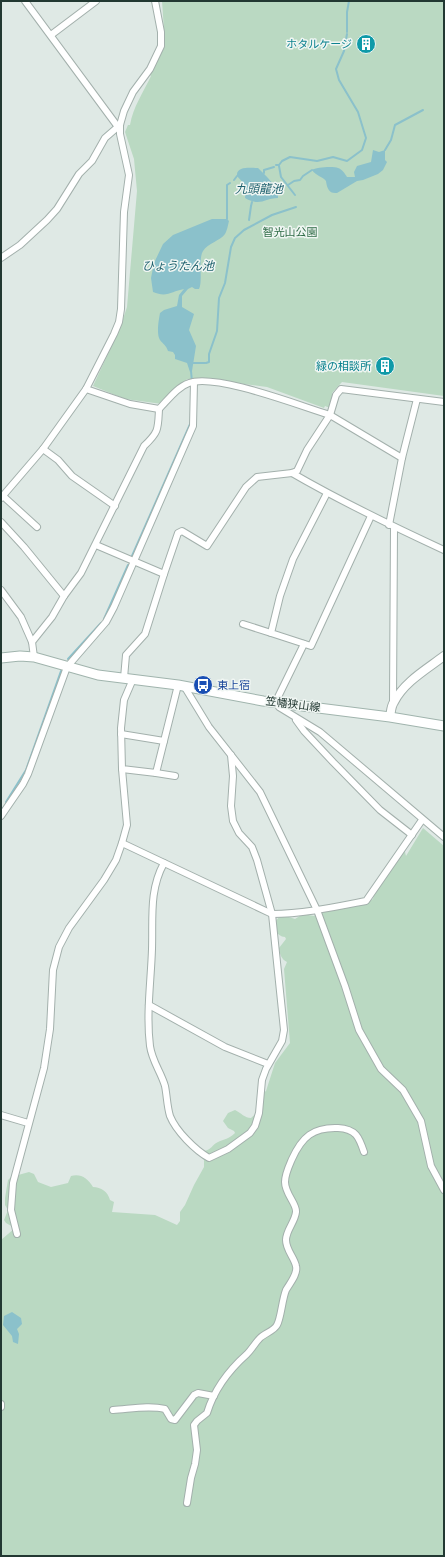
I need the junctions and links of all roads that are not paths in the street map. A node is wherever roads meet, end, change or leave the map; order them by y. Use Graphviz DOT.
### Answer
graph roads {
  1 [pos="25,1"];
  2 [pos="96,1"];
  3 [pos="155,1"];
  4 [pos="51,35"];
  5 [pos="119,126"];
  6 [pos="1,258"];
  7 [pos="192,382"];
  8 [pos="86,389"];
  9 [pos="417,399"];
  10 [pos="444,402"];
  11 [pos="160,409"];
  12 [pos="330,416"];
  13 [pos="43,449"];
  14 [pos="402,458"];
  15 [pos="292,473"];
  16 [pos="327,493"];
  17 [pos="2,497"];
  18 [pos="115,506"];
  19 [pos="371,516"];
  20 [pos="1,522"];
  21 [pos="392,526"];
  22 [pos="38,527"];
  23 [pos="96,544"];
  24 [pos="444,550"];
  25 [pos="135,562"];
  26 [pos="164,574"];
  27 [pos="2,594"];
  28 [pos="64,596"];
  29 [pos="243,624"];
  30 [pos="271,633"];
  31 [pos="32,642"];
  32 [pos="304,644"];
  33 [pos="444,656"];
  34 [pos="34,657"];
  35 [pos="1,658"];
  36 [pos="67,667"];
  37 [pos="128,679"];
  38 [pos="181,686"];
  39 [pos="277,703"];
  40 [pos="393,703"];
  41 [pos="294,717"];
  42 [pos="390,717"];
  43 [pos="444,726"];
  44 [pos="121,734"];
  45 [pos="164,741"];
  46 [pos="230,755"];
  47 [pos="122,769"];
  48 [pos="156,773"];
  49 [pos="175,776"];
  50 [pos="1,816"];
  51 [pos="422,820"];
  52 [pos="412,835"];
  53 [pos="444,837"];
  54 [pos="122,843"];
  55 [pos="164,863"];
  56 [pos="316,910"];
  57 [pos="272,914"];
  58 [pos="149,1005"];
  59 [pos="268,1064"];
  60 [pos="1,1115"];
  61 [pos="28,1123"];
  62 [pos="364,1152"];
  63 [pos="444,1190"];
  64 [pos="17,1234"];
  65 [pos="214,1396"];
  66 [pos="113,1410"];
  67 [pos="187,1503"];
  1 -- 4 [label="street"];
  2 -- 4 [label="street"];
  3 -- 5 [label="street"];
  4 -- 5 [label="street"];
  5 -- 6 [label="street"];
  5 -- 8 [label="street"];
  7 -- 11 [label="street"];
  7 -- 12 [label="street"];
  7 -- 25 [label="street"];
  8 -- 11 [label="street"];
  8 -- 13 [label="street"];
  9 -- 10 [label="street"];
  9 -- 12 [label="street"];
  9 -- 14 [label="street"];
  11 -- 18 [label="street"];
  12 -- 14 [label="street"];
  12 -- 15 [label="street"];
  13 -- 17 [label="street"];
  13 -- 18 [label="street"];
  14 -- 21 [label="street"];
  15 -- 16 [label="street"];
  15 -- 26 [label="street"];
  16 -- 19 [label="street"];
  16 -- 30 [label="street"];
  17 -- 22 [label="street"];
  18 -- 23 [label="street"];
  19 -- 21 [label="street"];
  19 -- 32 [label="street"];
  20 -- 28 [label="street"];
  21 -- 24 [label="street"];
  21 -- 40 [label="street"];
  23 -- 25 [label="street"];
  23 -- 28 [label="street"];
  25 -- 26 [label="street"];
  25 -- 36 [label="street"];
  26 -- 37 [label="street"];
  27 -- 31 [label="street"];
  28 -- 31 [label="street"];
  29 -- 30 [label="street"];
  30 -- 32 [label="street"];
  31 -- 34 [label="street"];
  32 -- 39 [label="street"];
  33 -- 40 [label="street"];
  34 -- 35 [label="main road, 笠幡狭山線"];
  34 -- 36 [label="main road, 笠幡狭山線"];
  36 -- 37 [label="main road, 笠幡狭山線"];
  36 -- 50 [label="street"];
  37 -- 38 [label="main road, 笠幡狭山線"];
  37 -- 44 [label="street"];
  38 -- 39 [label="main road, 笠幡狭山線"];
  38 -- 45 [label="street"];
  38 -- 46 [label="street"];
  39 -- 41 [label="street"];
  39 -- 42 [label="main road, 笠幡狭山線"];
  40 -- 42 [label="street"];
  41 -- 51 [label="street"];
  41 -- 52 [label="street"];
  42 -- 43 [label="main road, 笠幡狭山線"];
  44 -- 45 [label="street"];
  44 -- 47 [label="street"];
  45 -- 48 [label="street"];
  46 -- 56 [label="street"];
  46 -- 57 [label="street"];
  47 -- 48 [label="street"];
  47 -- 54 [label="street"];
  48 -- 49 [label="street"];
  51 -- 52 [label="street"];
  51 -- 53 [label="street"];
  52 -- 56 [label="street"];
  54 -- 55 [label="street"];
  54 -- 61 [label="street"];
  55 -- 57 [label="street"];
  55 -- 58 [label="street"];
  56 -- 57 [label="street"];
  56 -- 63 [label="street"];
  57 -- 59 [label="street"];
  58 -- 59 [label="street"];
  58 -- 59 [label="street"];
  60 -- 61 [label="street"];
  61 -- 64 [label="street"];
  62 -- 65 [label="street"];
  65 -- 66 [label="street"];
  65 -- 67 [label="street"];
}
